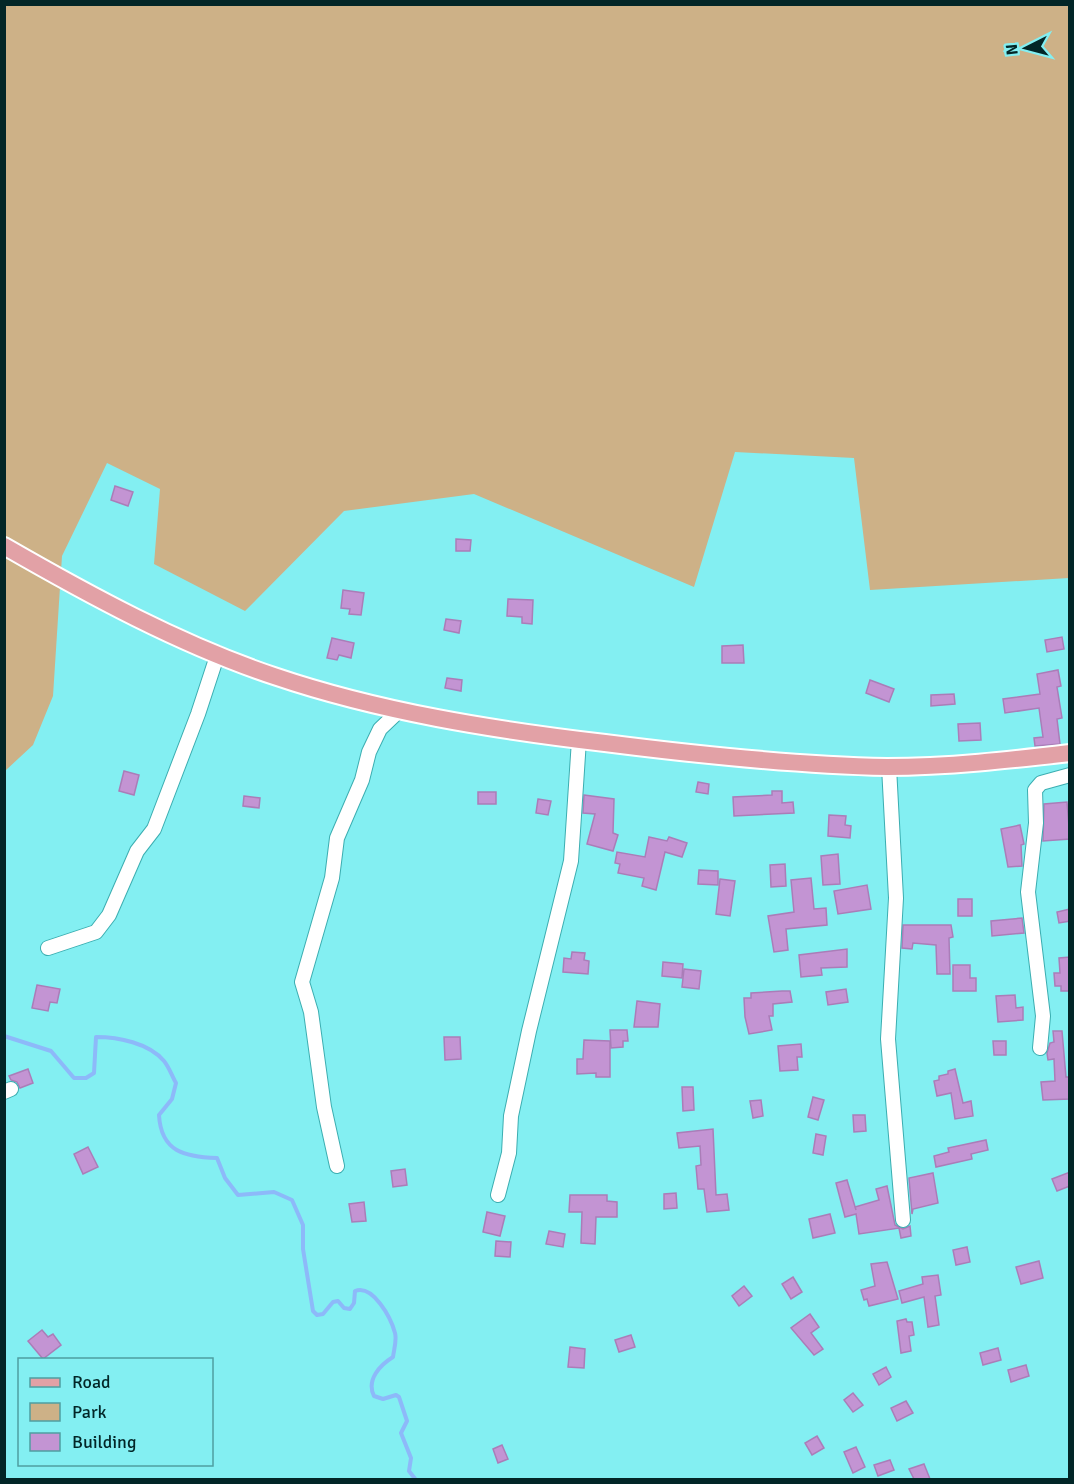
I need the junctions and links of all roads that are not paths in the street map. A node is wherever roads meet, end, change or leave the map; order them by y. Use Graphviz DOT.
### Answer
graph roads {
  1 [pos="4,546"];
  2 [pos="218,653"];
  3 [pos="401,709"];
  4 [pos="579,740"];
  5 [pos="1070,753"];
  6 [pos="889,767"];
  7 [pos="1070,775"];
  8 [pos="48,948"];
  9 [pos="1040,1048"];
  10 [pos="337,1166"];
  11 [pos="498,1195"];
  12 [pos="903,1220"];
  1 -- 2 [label="main road"];
  2 -- 3 [label="main road"];
  2 -- 8 [label="street"];
  3 -- 4 [label="main road"];
  3 -- 10 [label="street"];
  4 -- 6 [label="main road"];
  4 -- 11 [label="street"];
  5 -- 6 [label="main road"];
  6 -- 12 [label="street"];
  7 -- 9 [label="street"];
}
